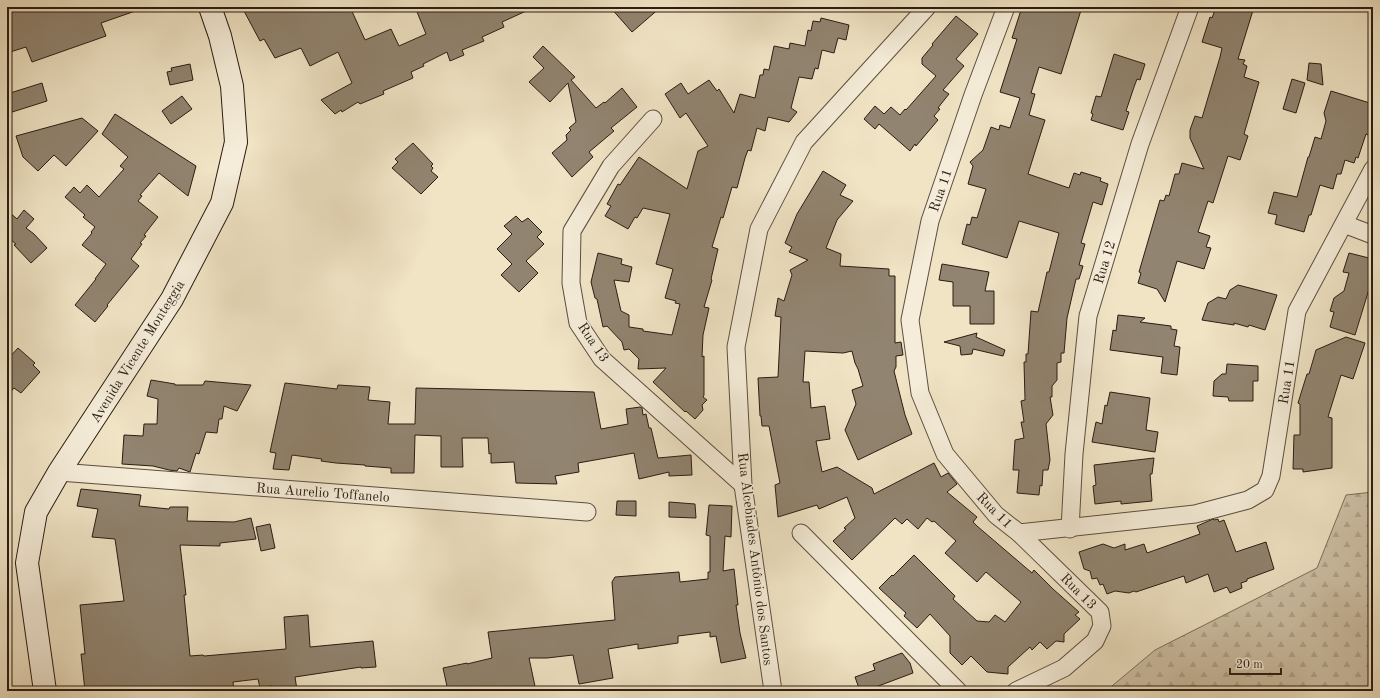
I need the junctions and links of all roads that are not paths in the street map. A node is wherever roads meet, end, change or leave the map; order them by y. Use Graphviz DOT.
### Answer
graph roads {
  1 [pos="210,7"];
  2 [pos="926,7"];
  3 [pos="1006,7"];
  4 [pos="1190,7"];
  5 [pos="653,119"];
  6 [pos="1373,169"];
  7 [pos="1344,224"];
  8 [pos="1373,235"];
  9 [pos="59,472"];
  10 [pos="743,485"];
  11 [pos="587,512"];
  12 [pos="1070,529"];
  13 [pos="801,533"];
  14 [pos="1019,533"];
  15 [pos="45,691"];
  16 [pos="773,691"];
  17 [pos="958,691"];
  18 [pos="1016,691"];
  1 -- 9 [label="main road, Avenida Vicente Monteggia"];
  2 -- 10 [label="street, Rua Alcebiades Antônio dos Santos"];
  3 -- 14 [label="street, Rua 11"];
  4 -- 12 [label="street, Rua 12"];
  5 -- 10 [label="street, Rua 13"];
  6 -- 7 [label="street, Rua 11"];
  7 -- 8 [label="street"];
  7 -- 12 [label="street, Rua 11"];
  9 -- 11 [label="street, Rua Aurelio Toffanelo"];
  9 -- 15 [label="main road, Avenida Vicente Monteggia"];
  10 -- 16 [label="street, Rua Alcebiades Antônio dos Santos"];
  12 -- 14 [label="street, Rua 11"];
  13 -- 17 [label="street"];
  14 -- 18 [label="street, Rua 13"];
}
